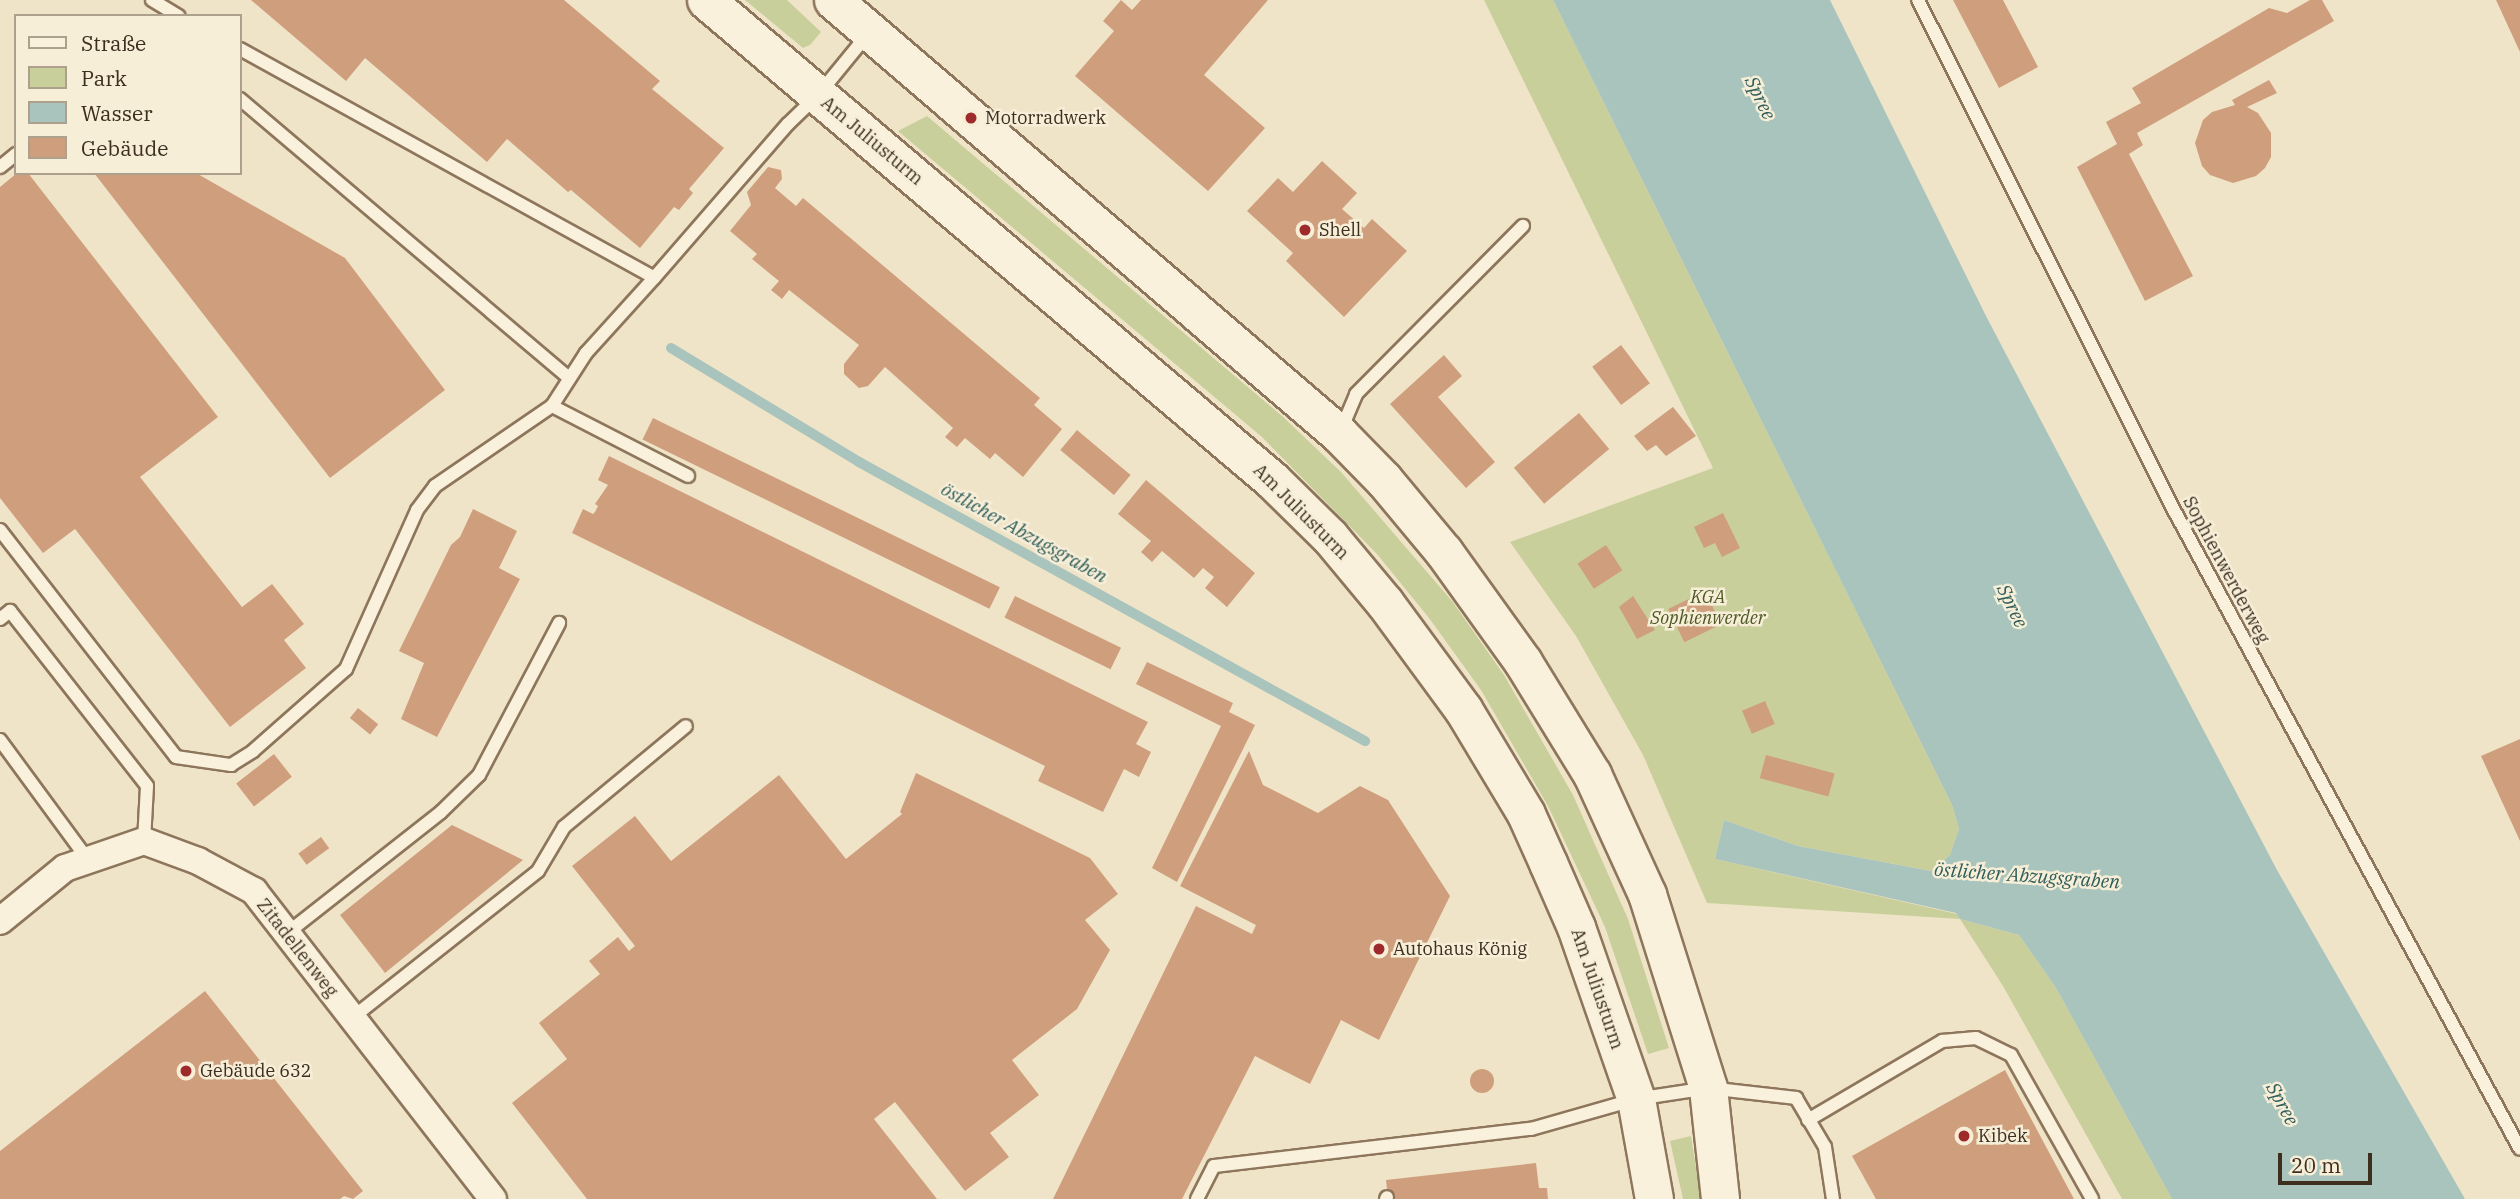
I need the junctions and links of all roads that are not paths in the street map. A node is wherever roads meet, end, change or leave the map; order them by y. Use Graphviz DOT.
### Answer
graph roads {
  1 [pos="152,0"];
  2 [pos="706,0"];
  3 [pos="833,0"];
  4 [pos="1918,0"];
  5 [pos="174,14"];
  6 [pos="870,31"];
  7 [pos="242,50"];
  8 [pos="818,95"];
  9 [pos="242,101"];
  10 [pos="14,156"];
  11 [pos="0,167"];
  12 [pos="1523,226"];
  13 [pos="654,278"];
  14 [pos="569,378"];
  15 [pos="552,406"];
  16 [pos="1339,434"];
  17 [pos="688,476"];
  18 [pos="0,530"];
  19 [pos="0,619"];
  20 [pos="559,623"];
  21 [pos="686,726"];
  22 [pos="0,740"];
  23 [pos="145,841"];
  24 [pos="88,860"];
  25 [pos="0,921"];
  26 [pos="286,934"];
  27 [pos="352,1018"];
  28 [pos="1708,1088"];
  29 [pos="1636,1098"];
  30 [pos="1808,1120"];
  31 [pos="2520,1149"];
  32 [pos="493,1199"];
  33 [pos="1197,1199"];
  34 [pos="1654,1199"];
  35 [pos="1720,1199"];
  36 [pos="1833,1199"];
  37 [pos="2092,1199"];
  1 -- 5 [label="lane"];
  2 -- 8 [label="main road, Am Juliusturm"];
  3 -- 6 [label="main road"];
  4 -- 31 [label="lane, Sophienwerderweg"];
  6 -- 8 [label="lane"];
  6 -- 16 [label="main road"];
  7 -- 13 [label="lane"];
  8 -- 13 [label="lane"];
  8 -- 29 [label="main road, Am Juliusturm"];
  9 -- 14 [label="lane"];
  10 -- 11 [label="lane"];
  12 -- 16 [label="lane"];
  13 -- 14 [label="lane"];
  14 -- 15 [label="lane"];
  15 -- 17 [label="lane"];
  15 -- 18 [label="lane"];
  16 -- 28 [label="main road"];
  19 -- 23 [label="lane"];
  20 -- 26 [label="lane"];
  21 -- 27 [label="lane"];
  22 -- 24 [label="lane"];
  23 -- 24 [label="street"];
  23 -- 26 [label="street, Zitadellenweg"];
  24 -- 25 [label="street"];
  26 -- 27 [label="street, Zitadellenweg"];
  27 -- 32 [label="street, Zitadellenweg"];
  28 -- 29 [label="lane"];
  28 -- 30 [label="lane"];
  28 -- 35 [label="main road"];
  29 -- 33 [label="lane"];
  29 -- 34 [label="main road, Am Juliusturm"];
  30 -- 36 [label="lane"];
  30 -- 37 [label="lane"];
}
